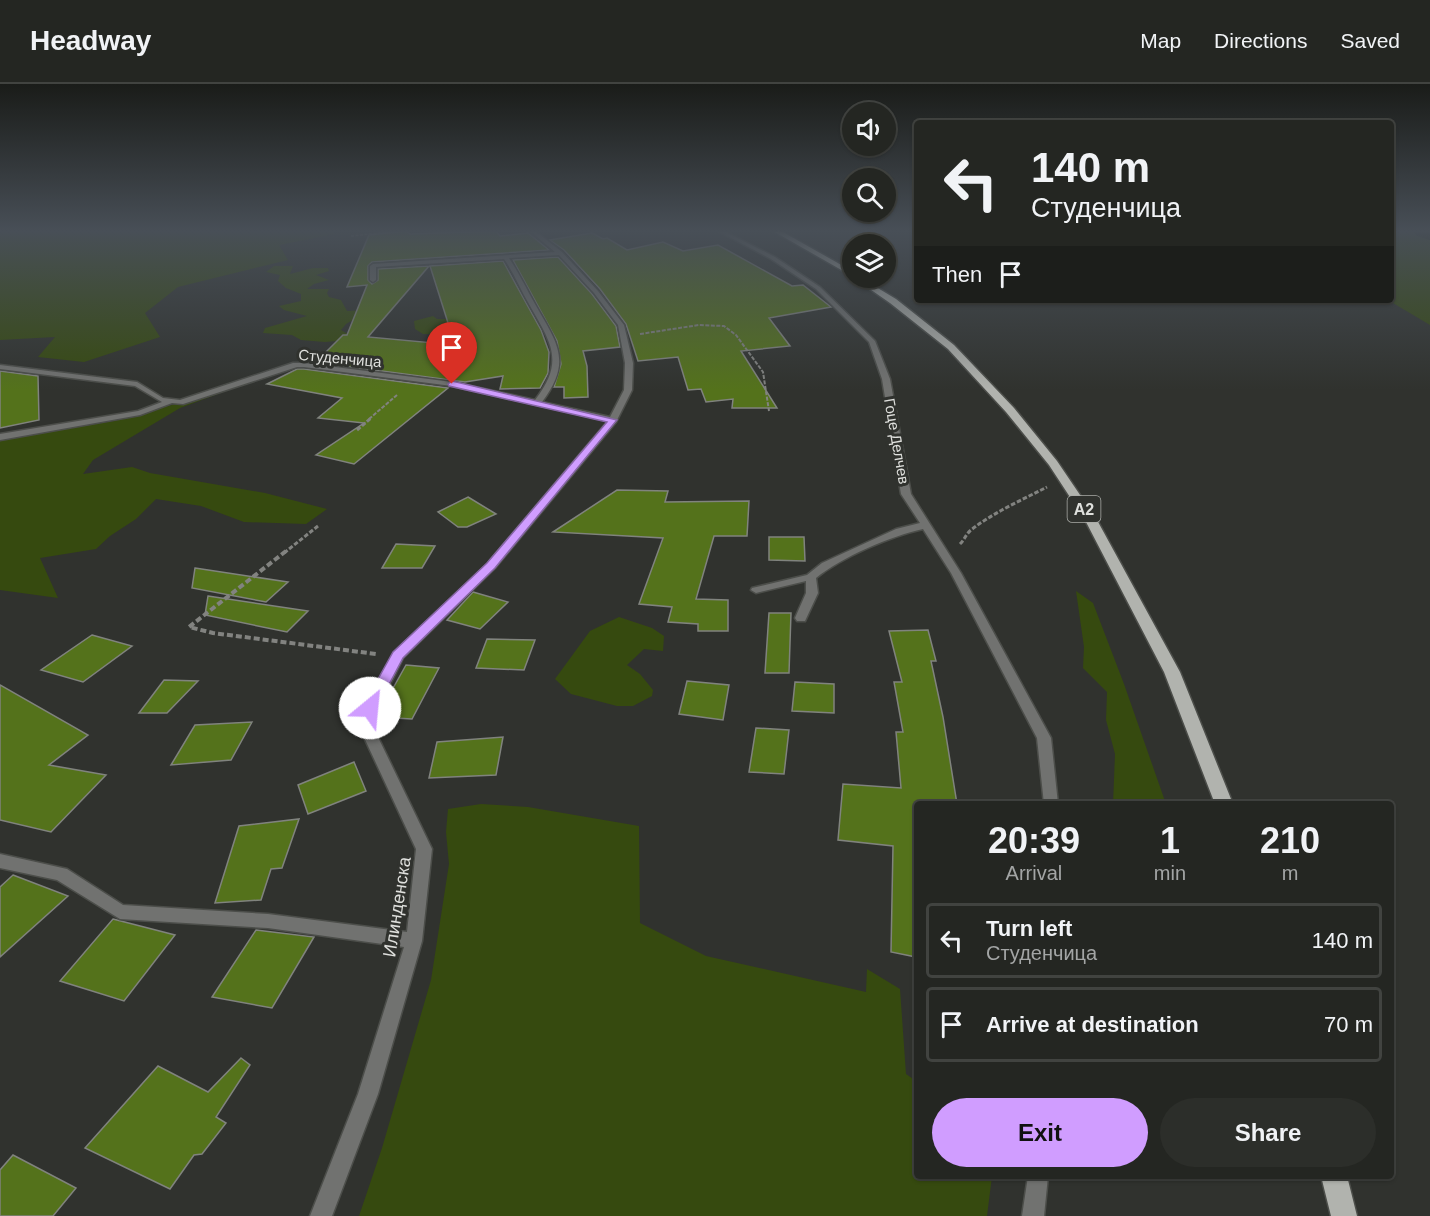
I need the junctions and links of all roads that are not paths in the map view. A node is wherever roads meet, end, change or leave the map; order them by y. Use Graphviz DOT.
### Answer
graph roads {
  1 [pos="523,284"];
  2 [pos="588,284"];
  3 [pos="812,284"];
  4 [pos="873,288"];
  5 [pos="0,367"];
  6 [pos="538,402"];
  7 [pos="168,403"];
  8 [pos="613,420"];
  9 [pos="0,437"];
  10 [pos="926,525"];
  11 [pos="811,577"];
  12 [pos="756,590"];
  13 [pos="801,618"];
  14 [pos="1051,801"];
  15 [pos="1223,801"];
  16 [pos="0,861"];
  17 [pos="414,941"];
  18 [pos="1038,1179"];
  19 [pos="1335,1179"];
  20 [pos="321,1216"];
  21 [pos="1033,1216"];
  22 [pos="1344,1216"];
  1 -- 6 [label="street"];
  2 -- 8 [label="street, Илинденска"];
  3 -- 10 [label="street, Гоце Делчев"];
  4 -- 15 [label="main road, A2"];
  5 -- 7 [label="street"];
  6 -- 7 [label="street, Студенчица"];
  6 -- 8 [label="street, Студенчица"];
  7 -- 9 [label="street, Студенчица"];
  8 -- 17 [label="street, Илинденска"];
  10 -- 11 [label="street"];
  10 -- 14 [label="street, Гоце Делчев"];
  11 -- 12 [label="street"];
  11 -- 13 [label="street"];
  16 -- 17 [label="street"];
  17 -- 20 [label="street, Илинденска"];
  18 -- 21 [label="street"];
  19 -- 22 [label="main road"];
}
